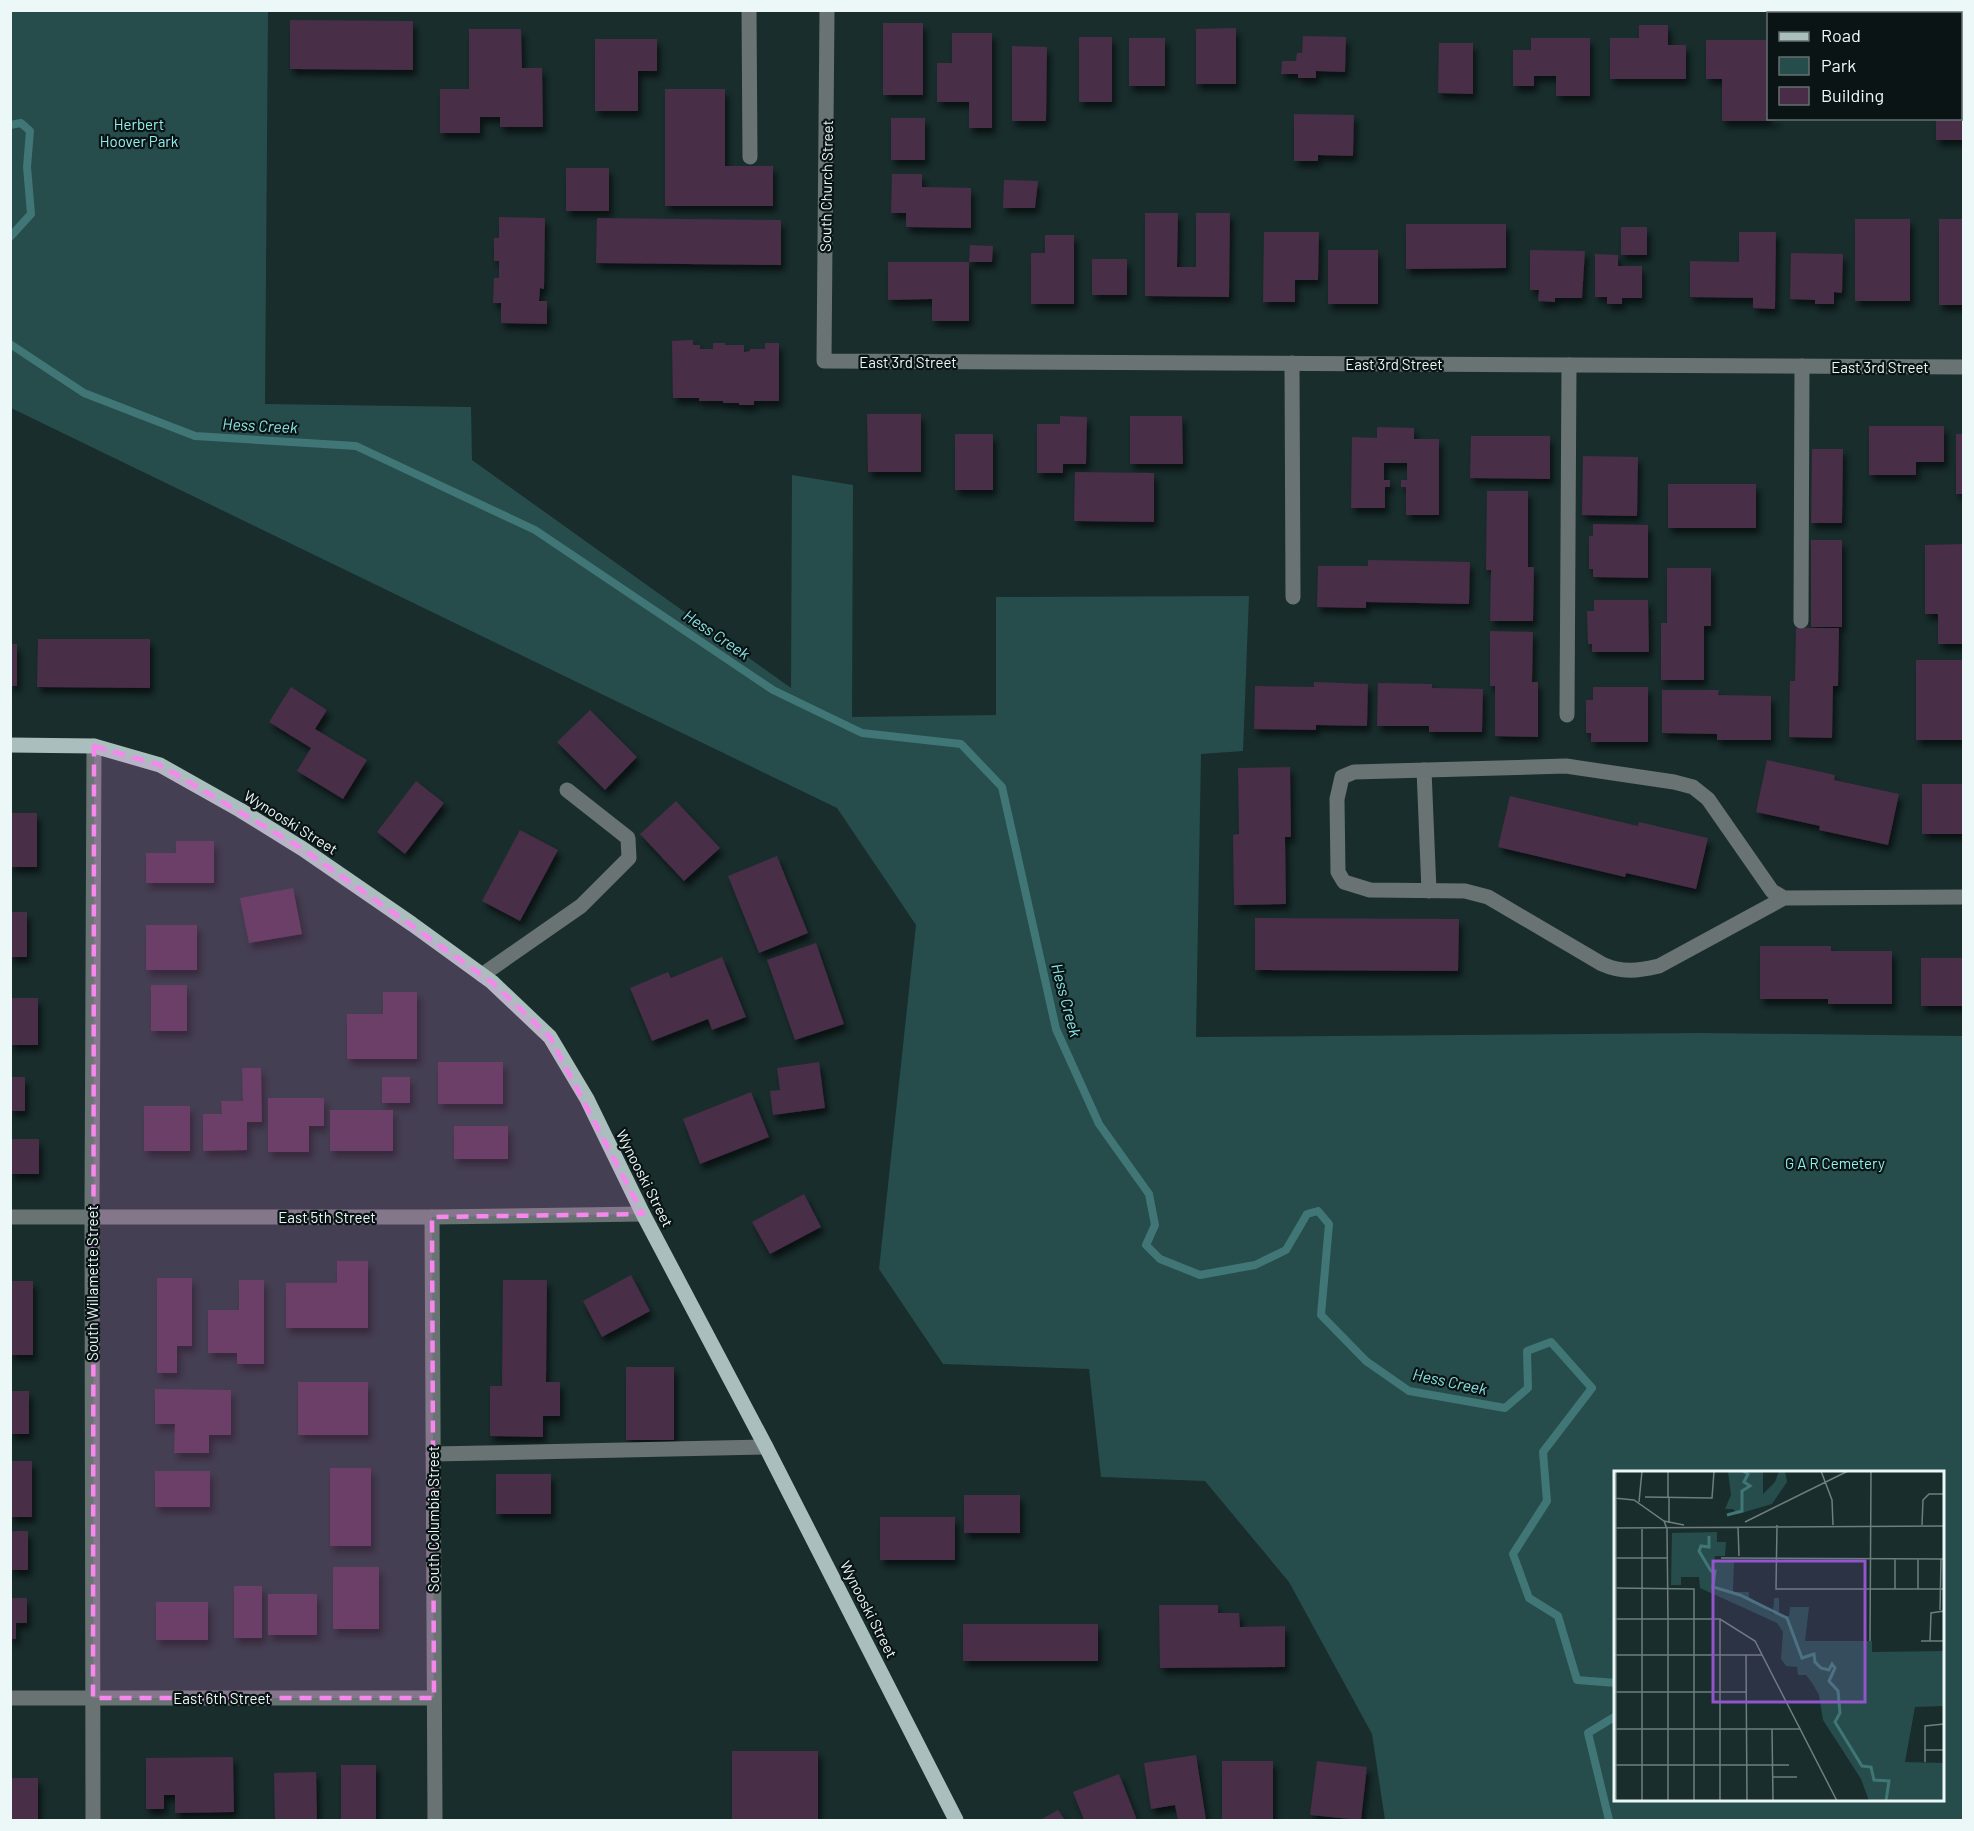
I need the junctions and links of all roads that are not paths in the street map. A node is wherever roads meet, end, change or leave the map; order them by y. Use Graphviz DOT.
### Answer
graph roads {
  1 [pos="749,10"];
  2 [pos="827,10"];
  3 [pos="750,157"];
  4 [pos="824,361"];
  5 [pos="1292,363"];
  6 [pos="1569,365"];
  7 [pos="1802,366"];
  8 [pos="1964,367"];
  9 [pos="1293,597"];
  10 [pos="1801,621"];
  11 [pos="1568,715"];
  12 [pos="10,745"];
  13 [pos="94,747"];
  14 [pos="1424,770"];
  15 [pos="567,790"];
  16 [pos="1429,891"];
  17 [pos="1964,897"];
  18 [pos="1784,898"];
  19 [pos="482,975"];
  20 [pos="643,1214"];
  21 [pos="10,1217"];
  22 [pos="92,1217"];
  23 [pos="432,1217"];
  24 [pos="766,1447"];
  25 [pos="433,1454"];
  26 [pos="10,1698"];
  27 [pos="93,1698"];
  28 [pos="434,1698"];
  29 [pos="93,1821"];
  30 [pos="435,1821"];
  31 [pos="956,1821"];
  1 -- 3 [label="street"];
  2 -- 4 [label="street, South Church Street"];
  4 -- 5 [label="street, East 3rd Street"];
  5 -- 6 [label="street, East 3rd Street"];
  5 -- 9 [label="street"];
  6 -- 7 [label="street, East 3rd Street"];
  6 -- 11 [label="street"];
  7 -- 8 [label="street, East 3rd Street"];
  7 -- 10 [label="street"];
  12 -- 13 [label="main road, Wynooski Street"];
  13 -- 19 [label="main road, Wynooski Street"];
  13 -- 22 [label="street, South Willamette Street"];
  14 -- 16 [label="street"];
  14 -- 16 [label="street"];
  14 -- 18 [label="street"];
  15 -- 19 [label="street"];
  16 -- 18 [label="street"];
  17 -- 18 [label="street"];
  19 -- 20 [label="main road, Wynooski Street"];
  20 -- 23 [label="street, East 5th Street"];
  20 -- 24 [label="main road, Wynooski Street"];
  21 -- 22 [label="street, East 5th Street"];
  22 -- 23 [label="street, East 5th Street"];
  22 -- 27 [label="street, South Willamette Street"];
  23 -- 25 [label="street, South Columbia Street"];
  24 -- 25 [label="street"];
  24 -- 31 [label="main road, Wynooski Street"];
  25 -- 28 [label="street, South Columbia Street"];
  26 -- 27 [label="street, East 6th Street"];
  27 -- 28 [label="street, East 6th Street"];
  27 -- 29 [label="street, South Willamette Street"];
  28 -- 30 [label="street, South Columbia Street"];
}
